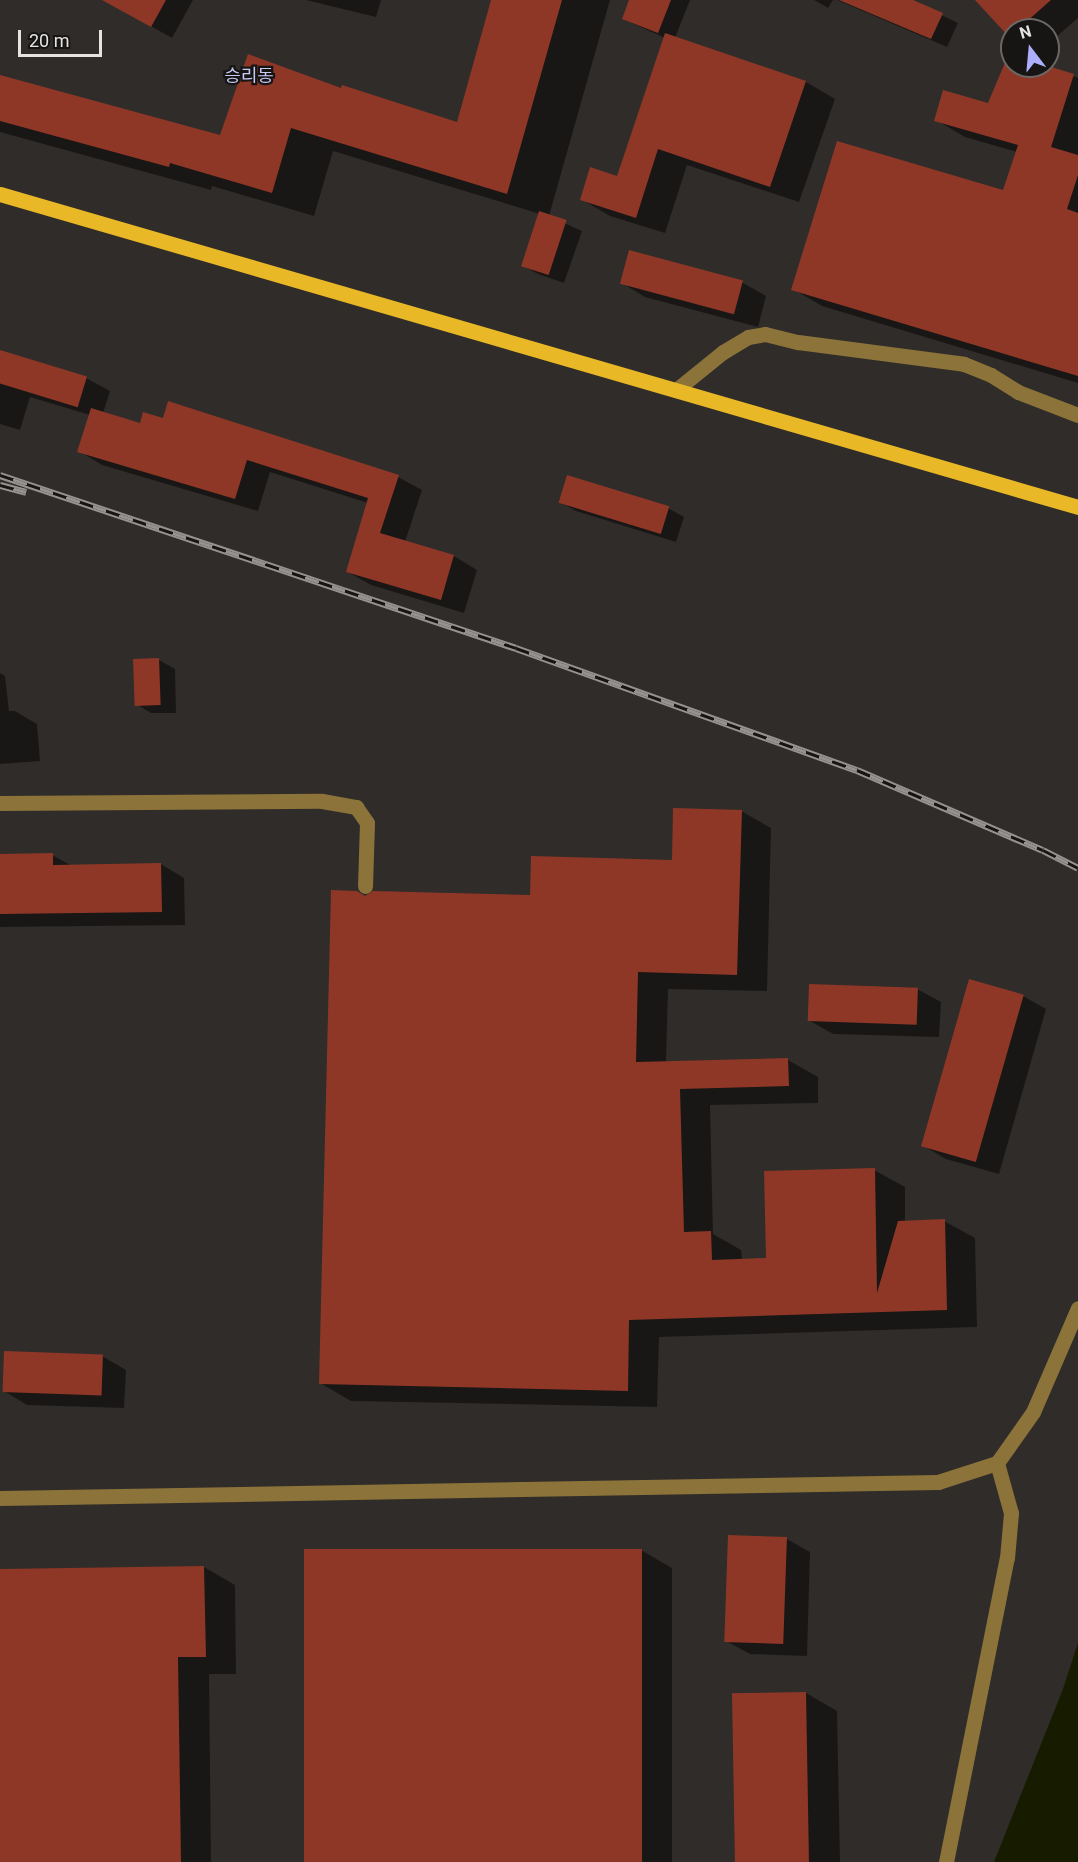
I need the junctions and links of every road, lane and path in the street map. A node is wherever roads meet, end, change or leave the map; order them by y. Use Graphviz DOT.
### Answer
graph roads {
  1 [pos="0,194"];
  2 [pos="676,390"];
  3 [pos="1078,415"];
  4 [pos="1078,507"];
  5 [pos="0,803"];
  6 [pos="365,886"];
  7 [pos="1078,1308"];
  8 [pos="997,1463"];
  9 [pos="0,1498"];
  10 [pos="946,1862"];
  1 -- 2 [label="main road"];
  2 -- 3 [label="street"];
  2 -- 4 [label="main road"];
  5 -- 6 [label="street"];
  7 -- 8 [label="street"];
  8 -- 9 [label="street"];
  8 -- 10 [label="street"];
}
